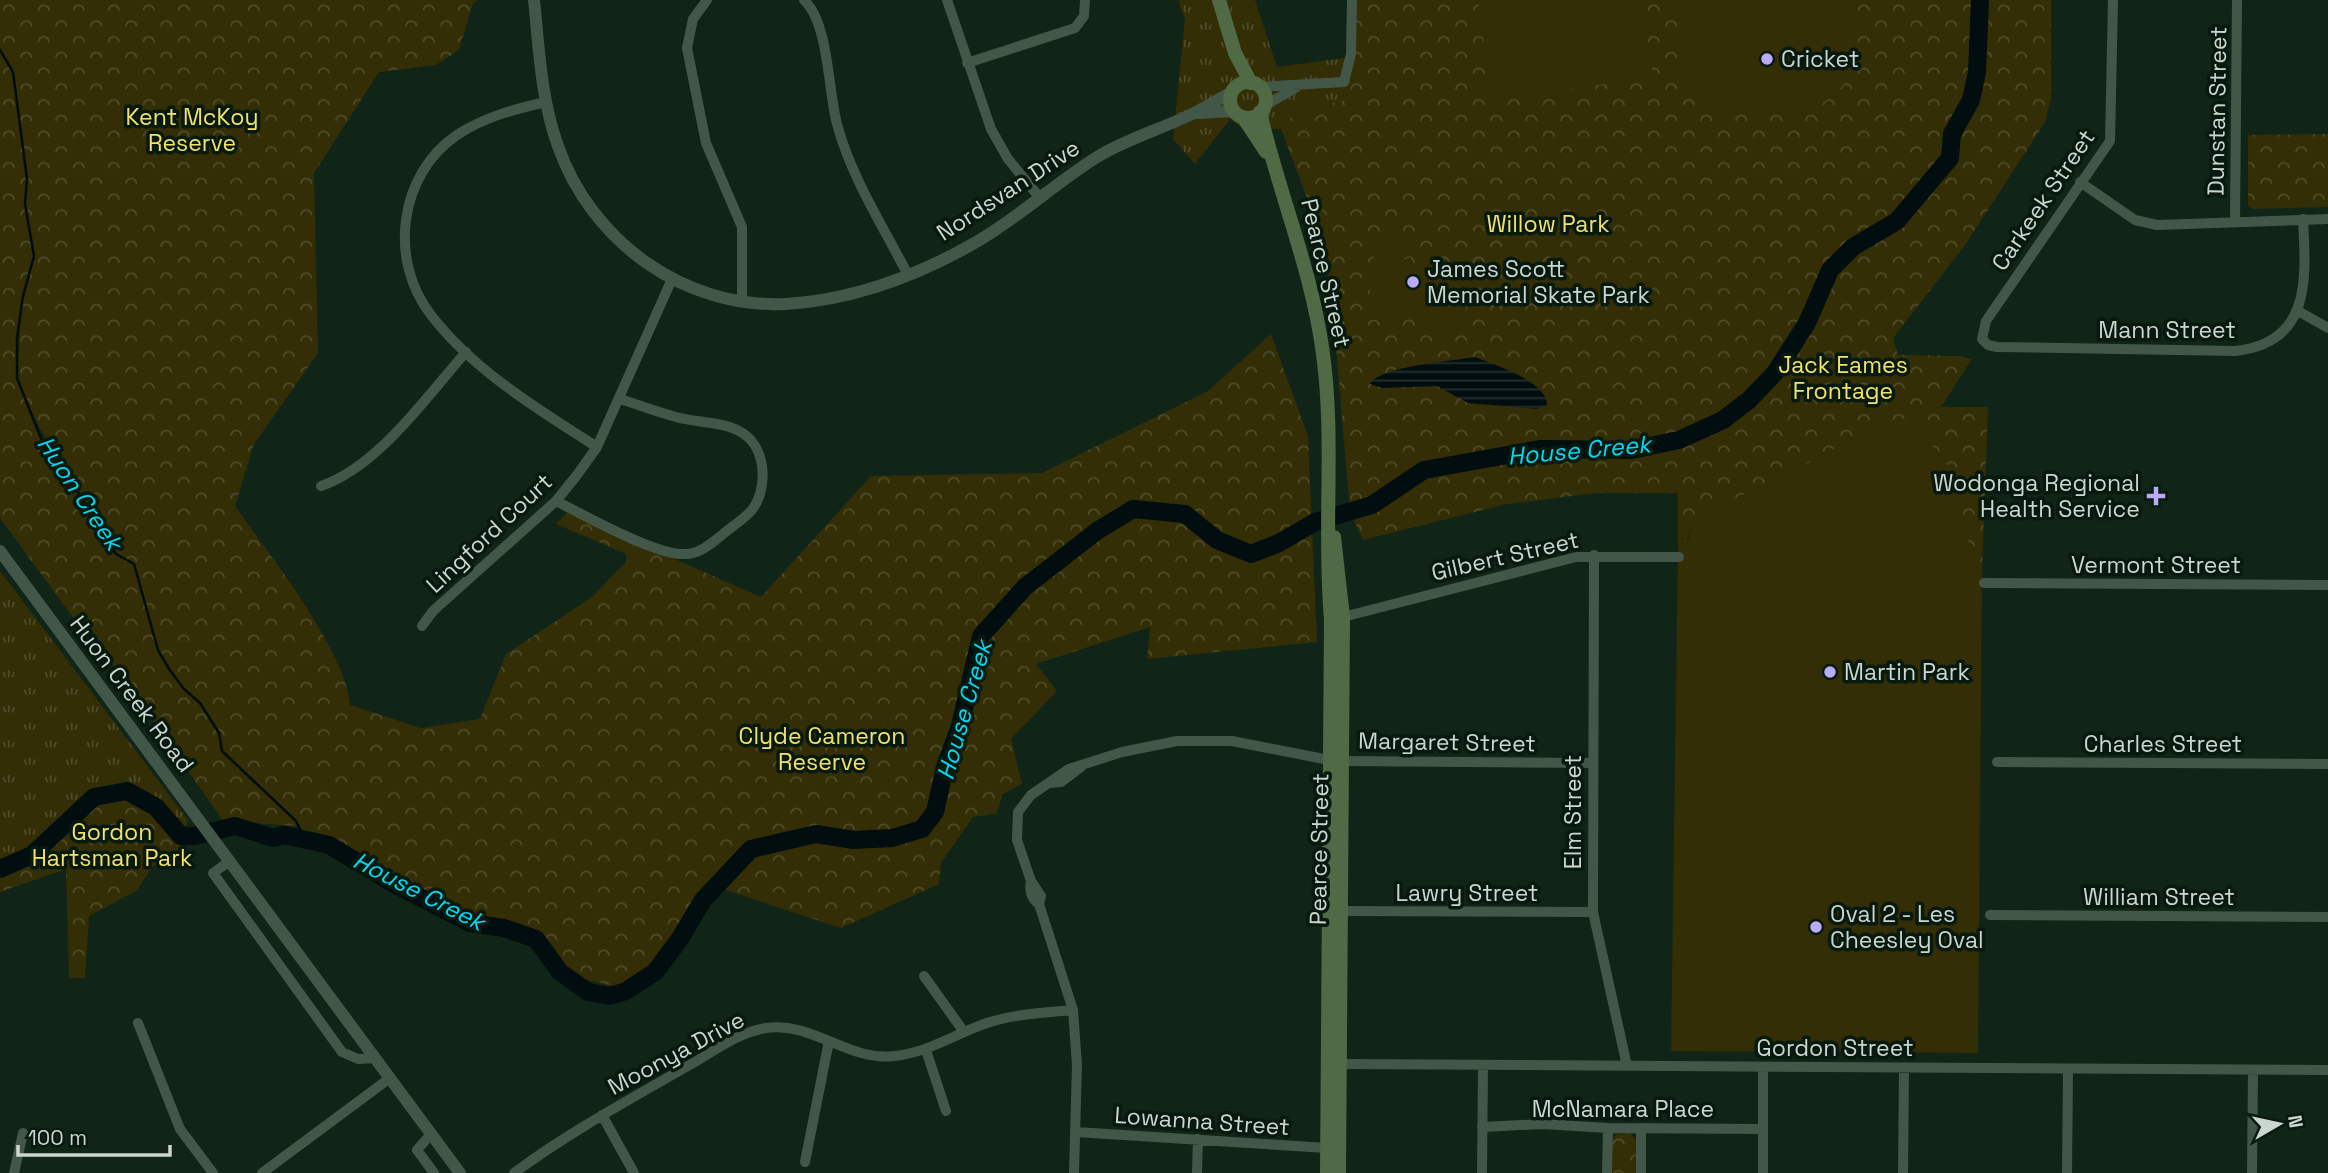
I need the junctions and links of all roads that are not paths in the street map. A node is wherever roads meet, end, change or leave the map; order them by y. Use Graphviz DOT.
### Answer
graph roads {
  1 [pos="534,0"];
  2 [pos="707,0"];
  3 [pos="804,0"];
  4 [pos="947,0"];
  5 [pos="1085,0"];
  6 [pos="1219,0"];
  7 [pos="1352,0"];
  8 [pos="2113,0"];
  9 [pos="2237,0"];
  10 [pos="1235,53"];
  11 [pos="967,63"];
  12 [pos="1255,85"];
  13 [pos="1300,85"];
  14 [pos="1233,91"];
  15 [pos="546,102"];
  16 [pos="1262,109"];
  17 [pos="1194,113"];
  18 [pos="1238,114"];
  19 [pos="1271,159"];
  20 [pos="2080,182"];
  21 [pos="1040,198"];
  22 [pos="2303,219"];
  23 [pos="2328,219"];
  24 [pos="2235,222"];
  25 [pos="908,275"];
  26 [pos="672,279"];
  27 [pos="742,301"];
  28 [pos="2298,311"];
  29 [pos="2328,328"];
  30 [pos="1982,331"];
  31 [pos="466,352"];
  32 [pos="620,399"];
  33 [pos="597,447"];
  34 [pos="321,486"];
  35 [pos="556,501"];
  36 [pos="0,551"];
  37 [pos="1594,555"];
  38 [pos="1679,557"];
  39 [pos="1984,583"];
  40 [pos="2328,585"];
  41 [pos="1337,618"];
  42 [pos="422,626"];
  43 [pos="1336,761"];
  44 [pos="1997,762"];
  45 [pos="1593,763"];
  46 [pos="2328,764"];
  47 [pos="230,861"];
  48 [pos="1341,911"];
  49 [pos="1593,912"];
  50 [pos="1990,915"];
  51 [pos="2328,917"];
  52 [pos="924,975"];
  53 [pos="1073,1010"];
  54 [pos="138,1023"];
  55 [pos="964,1032"];
  56 [pos="829,1041"];
  57 [pos="926,1050"];
  58 [pos="375,1058"];
  59 [pos="1335,1063"];
  60 [pos="1483,1065"];
  61 [pos="1627,1066"];
  62 [pos="1763,1067"];
  63 [pos="1904,1068"];
  64 [pos="2068,1069"];
  65 [pos="2253,1070"];
  66 [pos="2328,1070"];
  67 [pos="390,1078"];
  68 [pos="946,1111"];
  69 [pos="602,1115"];
  70 [pos="1482,1127"];
  71 [pos="1608,1128"];
  72 [pos="1641,1128"];
  73 [pos="1763,1129"];
  74 [pos="1076,1132"];
  75 [pos="23,1133"];
  76 [pos="431,1134"];
  77 [pos="1198,1139"];
  78 [pos="1333,1148"];
  79 [pos="805,1161"];
  80 [pos="14,1173"];
  81 [pos="213,1173"];
  82 [pos="262,1173"];
  83 [pos="434,1173"];
  84 [pos="460,1173"];
  85 [pos="514,1173"];
  86 [pos="634,1173"];
  87 [pos="1074,1173"];
  88 [pos="1197,1173"];
  89 [pos="1326,1173"];
  90 [pos="1339,1173"];
  91 [pos="1482,1173"];
  92 [pos="1607,1173"];
  93 [pos="1640,1173"];
  94 [pos="1763,1173"];
  95 [pos="1903,1173"];
  96 [pos="2067,1173"];
  97 [pos="2252,1173"];
  1 -- 15 [label="street, Nordsvan Drive"];
  2 -- 27 [label="street"];
  3 -- 25 [label="street"];
  4 -- 11 [label="street"];
  5 -- 11 [label="street"];
  6 -- 10 [label="main road"];
  7 -- 13 [label="street"];
  8 -- 20 [label="street, Carkeek Street"];
  9 -- 24 [label="street, Dunstan Street"];
  10 -- 12 [label="main road"];
  10 -- 14 [label="main road"];
  11 -- 21 [label="street"];
  12 -- 13 [label="street"];
  12 -- 14 [label="main road"];
  12 -- 16 [label="main road"];
  13 -- 16 [label="street"];
  14 -- 17 [label="street, Nordsvan Drive"];
  14 -- 18 [label="main road"];
  15 -- 26 [label="street, Nordsvan Drive"];
  15 -- 31 [label="street"];
  16 -- 18 [label="main road"];
  16 -- 19 [label="main road, Pearce Street"];
  17 -- 18 [label="street, Nordsvan Drive"];
  17 -- 21 [label="street, Nordsvan Drive"];
  18 -- 19 [label="main road, Pearce Street"];
  19 -- 41 [label="main road, Pearce Street"];
  20 -- 24 [label="street"];
  20 -- 30 [label="street, Carkeek Street"];
  21 -- 25 [label="street, Nordsvan Drive"];
  22 -- 23 [label="street"];
  22 -- 24 [label="street"];
  22 -- 28 [label="street, Mann Street"];
  25 -- 27 [label="street, Nordsvan Drive"];
  26 -- 27 [label="street, Nordsvan Drive"];
  26 -- 32 [label="street, Lingford Court"];
  28 -- 29 [label="street"];
  28 -- 30 [label="street, Mann Street"];
  31 -- 33 [label="street"];
  31 -- 34 [label="street"];
  32 -- 33 [label="street, Lingford Court"];
  32 -- 35 [label="street"];
  33 -- 35 [label="street, Lingford Court"];
  35 -- 42 [label="street, Lingford Court"];
  36 -- 47 [label="street, Huon Creek Road"];
  37 -- 38 [label="street, Gilbert Street"];
  37 -- 41 [label="street, Gilbert Street"];
  37 -- 45 [label="street, Elm Street"];
  39 -- 40 [label="street, Vermont Street"];
  41 -- 43 [label="main road, Pearce Street"];
  43 -- 45 [label="street, Margaret Street"];
  43 -- 48 [label="main road, Pearce Street"];
  43 -- 53 [label="street, Margaret Street"];
  43 -- 59 [label="main road, Pearce Street"];
  44 -- 46 [label="street, Charles Street"];
  45 -- 49 [label="street, Elm Street"];
  47 -- 58 [label="street, Huon Creek Road"];
  47 -- 58 [label="street"];
  48 -- 49 [label="street, Lawry Street"];
  48 -- 59 [label="main road, Pearce Street"];
  49 -- 61 [label="street, Elm Street"];
  50 -- 51 [label="street, William Street"];
  52 -- 55 [label="street"];
  53 -- 55 [label="street, Moonya Drive"];
  53 -- 74 [label="street, Margaret Street"];
  54 -- 81 [label="street"];
  55 -- 57 [label="street, Moonya Drive"];
  56 -- 57 [label="street, Moonya Drive"];
  56 -- 69 [label="street, Moonya Drive"];
  56 -- 79 [label="street"];
  57 -- 68 [label="street"];
  58 -- 67 [label="street, Huon Creek Road"];
  59 -- 60 [label="street, Gordon Street"];
  59 -- 78 [label="main road, Pearce Street"];
  60 -- 61 [label="street, Gordon Street"];
  60 -- 70 [label="street"];
  61 -- 62 [label="street, Gordon Street"];
  62 -- 63 [label="street, Gordon Street"];
  62 -- 73 [label="street"];
  63 -- 64 [label="street, Gordon Street"];
  63 -- 95 [label="street"];
  64 -- 65 [label="street, Gordon Street"];
  64 -- 96 [label="street"];
  65 -- 66 [label="street, Gordon Street"];
  65 -- 97 [label="street"];
  67 -- 76 [label="street, Huon Creek Road"];
  67 -- 82 [label="street"];
  69 -- 85 [label="street, Moonya Drive"];
  69 -- 86 [label="street"];
  70 -- 71 [label="street, McNamara Place"];
  70 -- 91 [label="street"];
  71 -- 72 [label="street, McNamara Place"];
  71 -- 92 [label="street"];
  72 -- 73 [label="street, McNamara Place"];
  72 -- 93 [label="street"];
  73 -- 94 [label="street"];
  74 -- 77 [label="street, Lowanna Street"];
  74 -- 87 [label="street, Margaret Street"];
  75 -- 80 [label="street"];
  76 -- 83 [label="street"];
  76 -- 84 [label="street, Huon Creek Road"];
  77 -- 78 [label="street, Lowanna Street"];
  77 -- 88 [label="street"];
  78 -- 89 [label="main road, Pearce Street"];
  78 -- 90 [label="main road, Pearce Street"];
}
